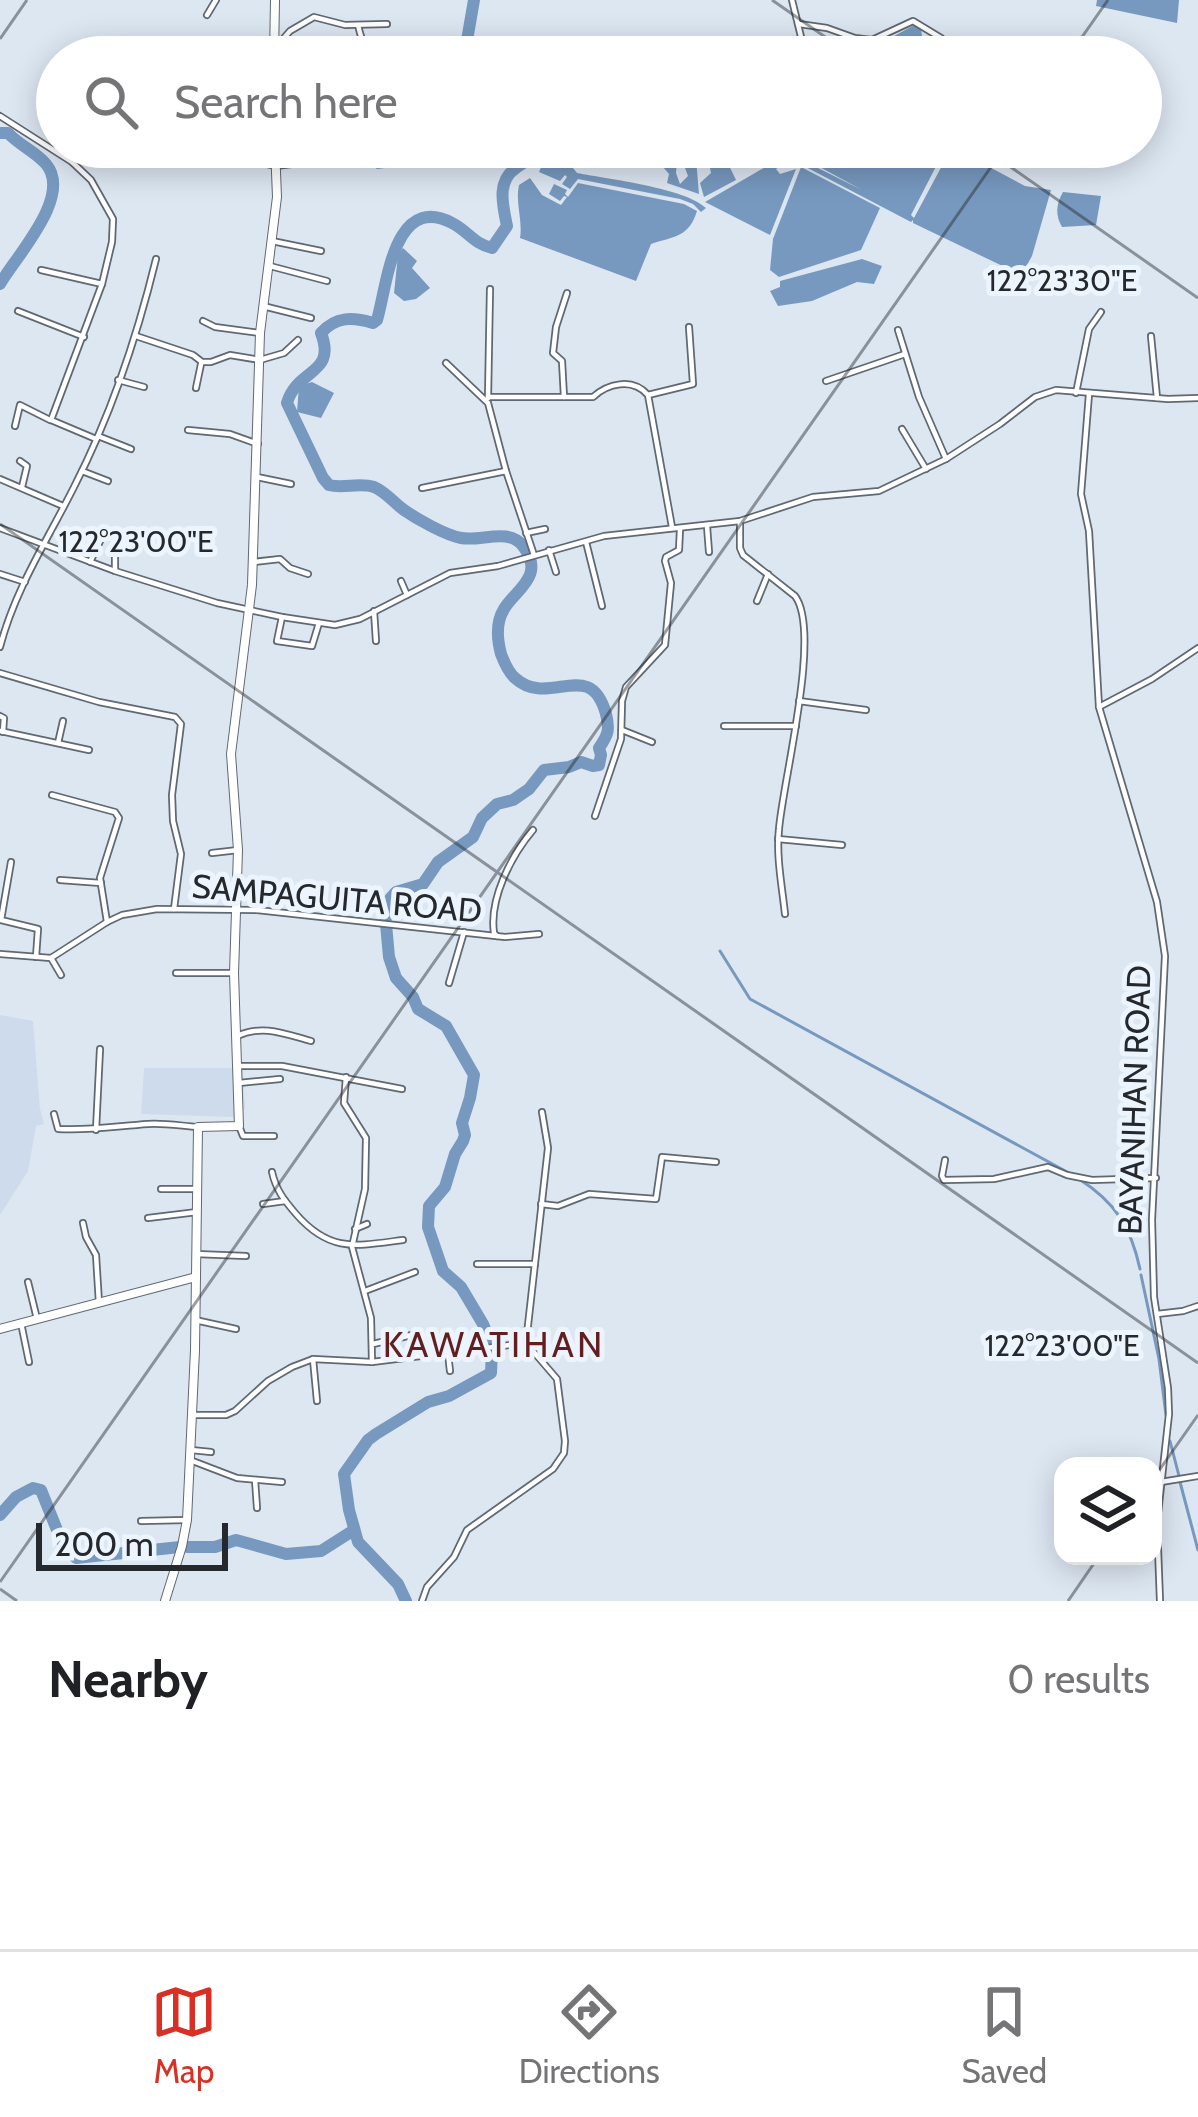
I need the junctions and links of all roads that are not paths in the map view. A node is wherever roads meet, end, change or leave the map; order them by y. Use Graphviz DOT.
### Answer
graph roads {
  1 [pos="216,0"];
  2 [pos="275,0"];
  3 [pos="792,0"];
  4 [pos="207,15"];
  5 [pos="387,24"];
  6 [pos="799,24"];
  7 [pos="358,25"];
  8 [pos="274,36"];
  9 [pos="286,36"];
  10 [pos="360,36"];
  11 [pos="801,36"];
  12 [pos="849,36"];
  13 [pos="881,36"];
  14 [pos="938,36"];
  15 [pos="0,116"];
  16 [pos="36,139"];
  17 [pos="78,168"];
  18 [pos="276,168"];
  19 [pos="272,241"];
  20 [pos="321,251"];
  21 [pos="156,259"];
  22 [pos="270,266"];
  23 [pos="41,270"];
  24 [pos="328,281"];
  25 [pos="102,284"];
  26 [pos="490,289"];
  27 [pos="567,293"];
  28 [pos="263,306"];
  29 [pos="18,311"];
  30 [pos="1101,312"];
  31 [pos="311,318"];
  32 [pos="203,321"];
  33 [pos="689,327"];
  34 [pos="898,330"];
  35 [pos="260,333"];
  36 [pos="136,335"];
  37 [pos="1151,336"];
  38 [pos="84,337"];
  39 [pos="298,340"];
  40 [pos="196,344"];
  41 [pos="905,354"];
  42 [pos="193,355"];
  43 [pos="260,360"];
  44 [pos="202,362"];
  45 [pos="446,363"];
  46 [pos="118,380"];
  47 [pos="826,381"];
  48 [pos="143,387"];
  49 [pos="196,388"];
  50 [pos="1076,393"];
  51 [pos="1089,394"];
  52 [pos="648,395"];
  53 [pos="564,397"];
  54 [pos="1157,398"];
  55 [pos="1198,398"];
  56 [pos="488,400"];
  57 [pos="51,420"];
  58 [pos="14,426"];
  59 [pos="902,429"];
  60 [pos="188,430"];
  61 [pos="97,438"];
  62 [pos="258,444"];
  63 [pos="130,449"];
  64 [pos="946,459"];
  65 [pos="20,461"];
  66 [pos="926,469"];
  67 [pos="82,471"];
  68 [pos="506,472"];
  69 [pos="257,477"];
  70 [pos="0,478"];
  71 [pos="108,481"];
  72 [pos="291,484"];
  73 [pos="22,488"];
  74 [pos="422,488"];
  75 [pos="63,506"];
  76 [pos="740,521"];
  77 [pos="706,526"];
  78 [pos="676,527"];
  79 [pos="0,528"];
  80 [pos="545,529"];
  81 [pos="105,531"];
  82 [pos="526,533"];
  83 [pos="586,539"];
  84 [pos="44,542"];
  85 [pos="115,549"];
  86 [pos="549,550"];
  87 [pos="710,552"];
  88 [pos="532,555"];
  89 [pos="91,562"];
  90 [pos="253,562"];
  91 [pos="115,571"];
  92 [pos="556,572"];
  93 [pos="0,574"];
  94 [pos="308,574"];
  95 [pos="768,574"];
  96 [pos="401,581"];
  97 [pos="25,583"];
  98 [pos="407,596"];
  99 [pos="757,602"];
  100 [pos="602,606"];
  101 [pos="0,608"];
  102 [pos="250,610"];
  103 [pos="11,611"];
  104 [pos="374,611"];
  105 [pos="335,615"];
  106 [pos="282,617"];
  107 [pos="319,623"];
  108 [pos="335,625"];
  109 [pos="376,641"];
  110 [pos="1,642"];
  111 [pos="1198,648"];
  112 [pos="0,673"];
  113 [pos="799,701"];
  114 [pos="1099,707"];
  115 [pos="866,710"];
  116 [pos="0,716"];
  117 [pos="63,721"];
  118 [pos="796,725"];
  119 [pos="724,726"];
  120 [pos="622,730"];
  121 [pos="2,731"];
  122 [pos="652,742"];
  123 [pos="58,743"];
  124 [pos="88,750"];
  125 [pos="52,795"];
  126 [pos="595,816"];
  127 [pos="532,830"];
  128 [pos="778,838"];
  129 [pos="842,844"];
  130 [pos="238,850"];
  131 [pos="212,853"];
  132 [pos="10,862"];
  133 [pos="61,880"];
  134 [pos="101,883"];
  135 [pos="260,883"];
  136 [pos="174,909"];
  137 [pos="235,909"];
  138 [pos="257,910"];
  139 [pos="785,914"];
  140 [pos="106,922"];
  141 [pos="464,932"];
  142 [pos="539,934"];
  143 [pos="497,936"];
  144 [pos="0,954"];
  145 [pos="36,957"];
  146 [pos="52,958"];
  147 [pos="176,973"];
  148 [pos="234,973"];
  149 [pos="61,975"];
  150 [pos="449,983"];
  151 [pos="237,1036"];
  152 [pos="311,1041"];
  153 [pos="100,1048"];
  154 [pos="239,1066"];
  155 [pos="346,1077"];
  156 [pos="280,1079"];
  157 [pos="239,1082"];
  158 [pos="402,1089"];
  159 [pos="542,1112"];
  160 [pos="54,1114"];
  161 [pos="239,1126"];
  162 [pos="198,1127"];
  163 [pos="96,1130"];
  164 [pos="274,1136"];
  165 [pos="944,1160"];
  166 [pos="716,1162"];
  167 [pos="272,1172"];
  168 [pos="1156,1178"];
  169 [pos="161,1189"];
  170 [pos="197,1189"];
  171 [pos="285,1202"];
  172 [pos="263,1204"];
  173 [pos="541,1204"];
  174 [pos="197,1212"];
  175 [pos="148,1218"];
  176 [pos="83,1223"];
  177 [pos="367,1224"];
  178 [pos="355,1229"];
  179 [pos="403,1240"];
  180 [pos="352,1246"];
  181 [pos="196,1254"];
  182 [pos="246,1256"];
  183 [pos="477,1264"];
  184 [pos="535,1264"];
  185 [pos="415,1272"];
  186 [pos="196,1277"];
  187 [pos="28,1282"];
  188 [pos="365,1291"];
  189 [pos="99,1303"];
  190 [pos="1198,1306"];
  191 [pos="1157,1314"];
  192 [pos="37,1319"];
  193 [pos="195,1320"];
  194 [pos="21,1323"];
  195 [pos="0,1329"];
  196 [pos="236,1329"];
  197 [pos="416,1334"];
  198 [pos="526,1343"];
  199 [pos="374,1344"];
  200 [pos="448,1354"];
  201 [pos="313,1360"];
  202 [pos="29,1361"];
  203 [pos="372,1362"];
  204 [pos="450,1371"];
  205 [pos="317,1401"];
  206 [pos="193,1415"];
  207 [pos="211,1452"];
  208 [pos="190,1455"];
  209 [pos="1162,1472"];
  210 [pos="1198,1476"];
  211 [pos="255,1480"];
  212 [pos="282,1482"];
  213 [pos="1162,1482"];
  214 [pos="256,1508"];
  215 [pos="187,1520"];
  216 [pos="141,1521"];
  217 [pos="1157,1565"];
  218 [pos="165,1601"];
  219 [pos="422,1601"];
  220 [pos="1160,1601"];
  1 -- 4 [label="street"];
  2 -- 8 [label="street"];
  3 -- 6 [label="street"];
  5 -- 7 [label="street"];
  6 -- 11 [label="street"];
  6 -- 12 [label="street"];
  7 -- 9 [label="street"];
  7 -- 10 [label="street"];
  13 -- 14 [label="street"];
  15 -- 16 [label="street"];
  17 -- 25 [label="street"];
  18 -- 19 [label="street"];
  19 -- 20 [label="street"];
  19 -- 22 [label="street"];
  21 -- 36 [label="street"];
  22 -- 24 [label="street"];
  22 -- 28 [label="street"];
  23 -- 25 [label="street"];
  25 -- 38 [label="street"];
  26 -- 56 [label="street"];
  27 -- 53 [label="street"];
  28 -- 31 [label="street"];
  28 -- 35 [label="street"];
  29 -- 38 [label="street"];
  30 -- 50 [label="street"];
  32 -- 35 [label="street"];
  33 -- 52 [label="street"];
  34 -- 41 [label="street"];
  35 -- 43 [label="street"];
  36 -- 42 [label="street"];
  36 -- 46 [label="street"];
  37 -- 54 [label="street"];
  38 -- 57 [label="street"];
  39 -- 43 [label="street"];
  40 -- 42 [label="street"];
  41 -- 47 [label="street"];
  41 -- 64 [label="street"];
  42 -- 44 [label="street"];
  43 -- 44 [label="street"];
  43 -- 62 [label="street"];
  44 -- 49 [label="street"];
  45 -- 56 [label="street"];
  46 -- 48 [label="street"];
  46 -- 61 [label="street"];
  50 -- 51 [label="street"];
  50 -- 64 [label="street"];
  51 -- 54 [label="street"];
  51 -- 114 [label="street, BAYANIHAN ROAD"];
  52 -- 53 [label="street"];
  52 -- 78 [label="street"];
  53 -- 56 [label="street"];
  54 -- 55 [label="street"];
  56 -- 68 [label="street"];
  57 -- 58 [label="street"];
  57 -- 61 [label="street"];
  59 -- 66 [label="street"];
  60 -- 62 [label="street"];
  61 -- 63 [label="street"];
  61 -- 67 [label="street"];
  62 -- 69 [label="street"];
  64 -- 66 [label="street"];
  65 -- 73 [label="street"];
  66 -- 76 [label="street"];
  67 -- 71 [label="street"];
  67 -- 75 [label="street"];
  68 -- 74 [label="street"];
  68 -- 82 [label="street"];
  69 -- 72 [label="street"];
  69 -- 90 [label="street"];
  70 -- 73 [label="street"];
  73 -- 75 [label="street"];
  75 -- 84 [label="street"];
  76 -- 77 [label="street"];
  76 -- 95 [label="street"];
  77 -- 78 [label="street"];
  77 -- 87 [label="street"];
  78 -- 83 [label="street"];
  78 -- 120 [label="street"];
  79 -- 84 [label="street"];
  80 -- 82 [label="street"];
  81 -- 89 [label="street"];
  82 -- 88 [label="street"];
  83 -- 86 [label="street"];
  83 -- 100 [label="street"];
  84 -- 89 [label="street"];
  84 -- 97 [label="street"];
  85 -- 91 [label="street"];
  86 -- 88 [label="street"];
  86 -- 92 [label="street"];
  88 -- 98 [label="street"];
  89 -- 91 [label="street"];
  90 -- 94 [label="street"];
  90 -- 102 [label="street"];
  91 -- 102 [label="street"];
  93 -- 97 [label="street"];
  95 -- 99 [label="street"];
  95 -- 113 [label="street"];
  96 -- 98 [label="street"];
  97 -- 103 [label="street"];
  98 -- 104 [label="street"];
  101 -- 103 [label="street"];
  102 -- 106 [label="street"];
  102 -- 130 [label="street"];
  103 -- 110 [label="street"];
  104 -- 108 [label="street"];
  104 -- 109 [label="street"];
  105 -- 108 [label="street"];
  106 -- 107 [label="street"];
  106 -- 107 [label="street"];
  107 -- 108 [label="street"];
  111 -- 114 [label="street"];
  112 -- 136 [label="street"];
  113 -- 115 [label="street"];
  113 -- 118 [label="street"];
  114 -- 168 [label="street, BAYANIHAN ROAD"];
  116 -- 121 [label="street"];
  117 -- 123 [label="street"];
  118 -- 119 [label="street"];
  118 -- 128 [label="street"];
  120 -- 122 [label="street"];
  120 -- 126 [label="street"];
  121 -- 123 [label="street"];
  123 -- 124 [label="street"];
  125 -- 134 [label="street"];
  127 -- 143 [label="street"];
  128 -- 129 [label="street"];
  128 -- 139 [label="street"];
  130 -- 131 [label="street"];
  130 -- 137 [label="street"];
  132 -- 145 [label="street"];
  133 -- 134 [label="street"];
  134 -- 140 [label="street"];
  135 -- 138 [label="street"];
  136 -- 137 [label="street, SAMPAGUITA ROAD"];
  136 -- 140 [label="street, SAMPAGUITA ROAD"];
  137 -- 138 [label="street, SAMPAGUITA ROAD"];
  137 -- 148 [label="street"];
  138 -- 141 [label="street, SAMPAGUITA ROAD"];
  140 -- 146 [label="street, SAMPAGUITA ROAD"];
  141 -- 143 [label="street, SAMPAGUITA ROAD"];
  141 -- 150 [label="street"];
  142 -- 143 [label="street, SAMPAGUITA ROAD"];
  144 -- 145 [label="street"];
  145 -- 146 [label="street"];
  146 -- 149 [label="street"];
  147 -- 148 [label="street"];
  148 -- 151 [label="street"];
  151 -- 152 [label="street"];
  151 -- 154 [label="street"];
  153 -- 163 [label="street"];
  154 -- 155 [label="street"];
  154 -- 157 [label="street"];
  155 -- 158 [label="street"];
  155 -- 178 [label="street"];
  156 -- 157 [label="street"];
  157 -- 161 [label="street"];
  159 -- 173 [label="street"];
  160 -- 163 [label="street"];
  161 -- 162 [label="street"];
  161 -- 164 [label="street"];
  162 -- 163 [label="street"];
  162 -- 170 [label="street"];
  165 -- 168 [label="street"];
  166 -- 173 [label="street"];
  167 -- 171 [label="street"];
  168 -- 191 [label="street, BAYANIHAN ROAD"];
  169 -- 170 [label="street"];
  170 -- 174 [label="street"];
  171 -- 172 [label="street"];
  171 -- 180 [label="street"];
  173 -- 184 [label="street"];
  174 -- 175 [label="street"];
  174 -- 181 [label="street"];
  176 -- 189 [label="street"];
  177 -- 178 [label="street"];
  178 -- 180 [label="street"];
  179 -- 180 [label="street"];
  180 -- 188 [label="street"];
  181 -- 182 [label="street"];
  181 -- 186 [label="street"];
  183 -- 184 [label="street"];
  184 -- 198 [label="street"];
  185 -- 188 [label="street"];
  186 -- 189 [label="street"];
  186 -- 193 [label="street"];
  187 -- 192 [label="street"];
  188 -- 199 [label="street"];
  189 -- 192 [label="street"];
  190 -- 191 [label="street"];
  191 -- 209 [label="street, BAYANIHAN ROAD"];
  192 -- 194 [label="street"];
  193 -- 196 [label="street"];
  193 -- 206 [label="street"];
  194 -- 195 [label="street"];
  194 -- 202 [label="street"];
  197 -- 199 [label="street"];
  198 -- 200 [label="street"];
  198 -- 219 [label="street"];
  199 -- 203 [label="street"];
  200 -- 203 [label="street"];
  200 -- 204 [label="street"];
  201 -- 203 [label="street"];
  201 -- 205 [label="street"];
  201 -- 206 [label="street"];
  206 -- 208 [label="street"];
  207 -- 208 [label="street"];
  208 -- 211 [label="street"];
  208 -- 215 [label="street"];
  210 -- 213 [label="street"];
  211 -- 212 [label="street"];
  211 -- 214 [label="street"];
  215 -- 216 [label="street"];
  215 -- 218 [label="street"];
  217 -- 220 [label="street, BAYANIHAN ROAD"];
}
